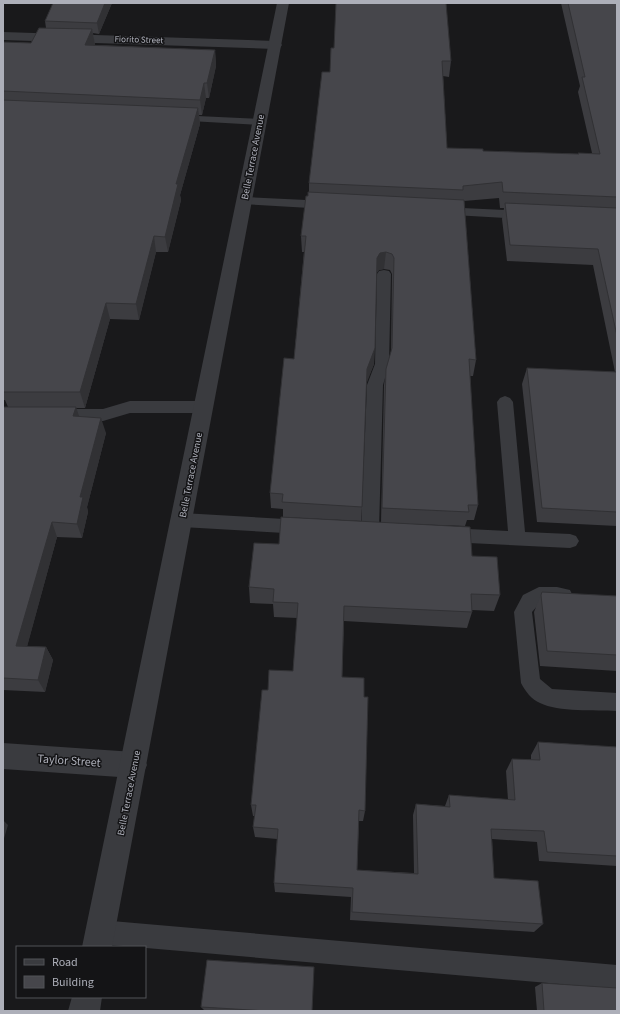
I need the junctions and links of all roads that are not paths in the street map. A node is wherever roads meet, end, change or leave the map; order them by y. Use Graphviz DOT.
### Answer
graph roads {
  1 [pos="283,3"];
  2 [pos="3,36"];
  3 [pos="275,45"];
  4 [pos="162,118"];
  5 [pos="259,122"];
  6 [pos="245,201"];
  7 [pos="340,206"];
  8 [pos="427,210"];
  9 [pos="538,215"];
  10 [pos="384,274"];
  11 [pos="505,402"];
  12 [pos="204,407"];
  13 [pos="42,415"];
  14 [pos="182,520"];
  15 [pos="315,527"];
  16 [pos="370,530"];
  17 [pos="432,534"];
  18 [pos="517,538"];
  19 [pos="570,541"];
  20 [pos="578,597"];
  21 [pos="617,702"];
  22 [pos="3,756"];
  23 [pos="134,765"];
  24 [pos="99,939"];
  25 [pos="617,977"];
  26 [pos="87,998"];
  27 [pos="84,1011"];
  1 -- 3 [label="street, Belle Terrace Avenue"];
  2 -- 3 [label="street, Fiorito Street"];
  3 -- 5 [label="street, Belle Terrace Avenue"];
  4 -- 5 [label="lane"];
  5 -- 6 [label="street, Belle Terrace Avenue"];
  6 -- 7 [label="lane"];
  6 -- 12 [label="street, Belle Terrace Avenue"];
  8 -- 9 [label="lane"];
  10 -- 16 [label="lane"];
  11 -- 18 [label="lane"];
  12 -- 13 [label="lane"];
  12 -- 14 [label="street, Belle Terrace Avenue"];
  14 -- 15 [label="lane"];
  14 -- 23 [label="street, Belle Terrace Avenue"];
  17 -- 18 [label="lane"];
  18 -- 19 [label="lane"];
  20 -- 21 [label="lane"];
  22 -- 23 [label="street, Taylor Street"];
  23 -- 24 [label="street, Belle Terrace Avenue"];
  24 -- 25 [label="lane"];
  26 -- 27 [label="street"];
}
